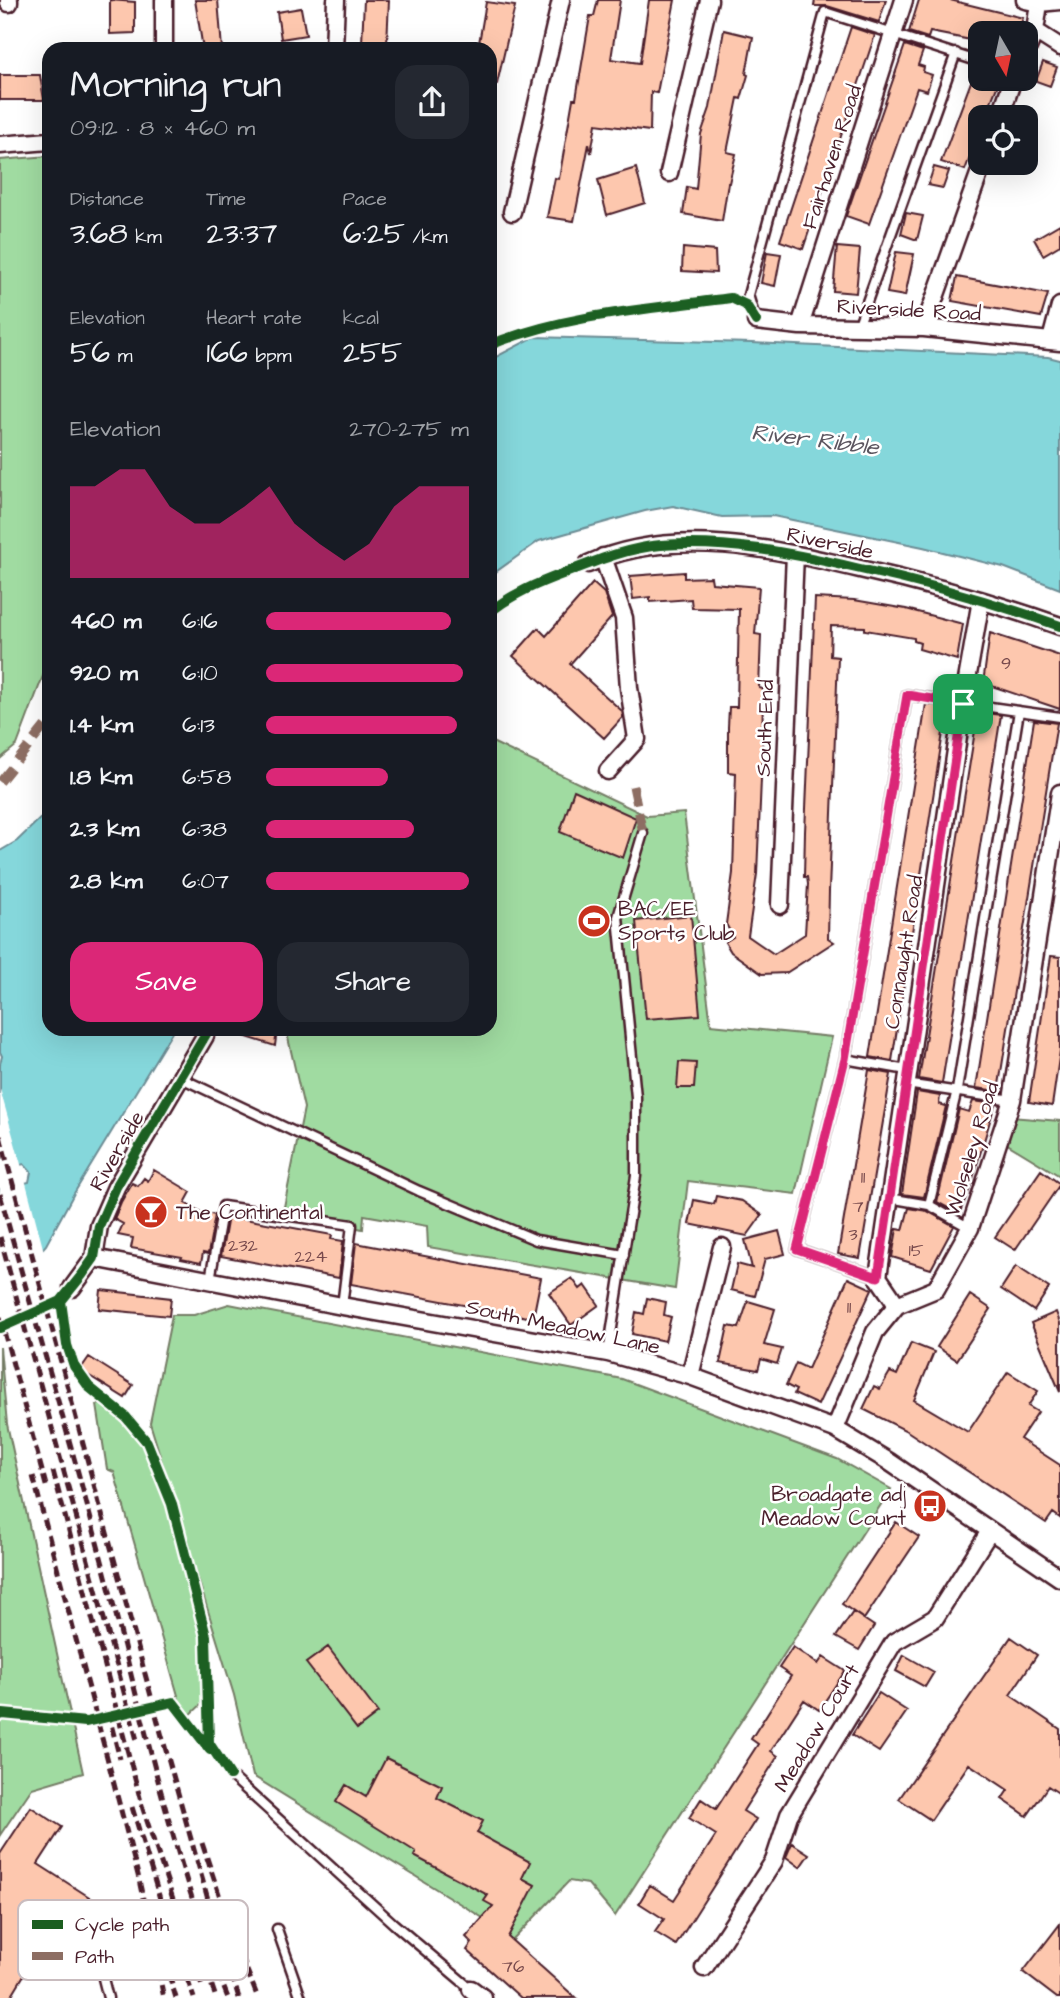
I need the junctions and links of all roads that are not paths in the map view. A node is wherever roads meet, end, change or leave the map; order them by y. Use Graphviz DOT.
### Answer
graph roads {
  1 [pos="164,0"];
  2 [pos="336,0"];
  3 [pos="561,0"];
  4 [pos="709,0"];
  5 [pos="904,0"];
  6 [pos="1032,1"];
  7 [pos="1060,1"];
  8 [pos="1034,21"];
  9 [pos="893,33"];
  10 [pos="1038,33"];
  11 [pos="164,42"];
  12 [pos="334,42"];
  13 [pos="1060,47"];
  14 [pos="956,53"];
  15 [pos="968,58"];
  16 [pos="42,142"];
  17 [pos="0,145"];
  18 [pos="669,173"];
  19 [pos="979,175"];
  20 [pos="512,212"];
  21 [pos="1060,306"];
  22 [pos="756,321"];
  23 [pos="800,326"];
  24 [pos="858,327"];
  25 [pos="923,328"];
  26 [pos="1056,341"];
  27 [pos="794,554"];
  28 [pos="981,600"];
  29 [pos="1060,626"];
  30 [pos="963,704"];
  31 [pos="1019,711"];
  32 [pos="1060,718"];
  33 [pos="608,771"];
  34 [pos="1060,793"];
  35 [pos="643,833"];
  36 [pos="780,905"];
  37 [pos="205,1036"];
  38 [pos="845,1059"];
  39 [pos="906,1077"];
  40 [pos="181,1078"];
  41 [pos="957,1090"];
  42 [pos="1012,1100"];
  43 [pos="889,1198"];
  44 [pos="929,1205"];
  45 [pos="970,1228"];
  46 [pos="722,1247"];
  47 [pos="624,1255"];
  48 [pos="94,1258"];
  49 [pos="878,1277"];
  50 [pos="210,1280"];
  51 [pos="72,1288"];
  52 [pos="897,1305"];
  53 [pos="342,1306"];
  54 [pos="608,1353"];
  55 [pos="690,1376"];
  56 [pos="835,1429"];
  57 [pos="990,1531"];
  58 [pos="1060,1577"];
  59 [pos="230,1775"];
  60 [pos="277,1929"];
  61 [pos="704,1968"];
  62 [pos="103,1980"];
  63 [pos="477,1993"];
  64 [pos="108,1998"];
  65 [pos="301,1998"];
  1 -- 11 [label="street"];
  2 -- 12 [label="street"];
  3 -- 20 [label="street"];
  4 -- 18 [label="street"];
  5 -- 9 [label="street, Fairhaven Road"];
  6 -- 7 [label="street"];
  6 -- 8 [label="street"];
  9 -- 14 [label="lane"];
  9 -- 22 [label="lane"];
  9 -- 23 [label="street, Fairhaven Road"];
  10 -- 13 [label="street"];
  14 -- 15 [label="lane"];
  14 -- 24 [label="lane"];
  16 -- 17 [label="street"];
  19 -- 25 [label="street"];
  21 -- 26 [label="street"];
  22 -- 23 [label="street, Riverside Road"];
  23 -- 24 [label="street, Riverside Road"];
  24 -- 25 [label="street, Riverside Road"];
  25 -- 26 [label="street, Riverside Road"];
  27 -- 28 [label="street, Riverside"];
  27 -- 33 [label="street, Riverside"];
  27 -- 36 [label="street, South End"];
  28 -- 29 [label="street, Riverside"];
  28 -- 30 [label="street, Connaught Road"];
  30 -- 31 [label="lane"];
  30 -- 38 [label="lane"];
  30 -- 39 [label="street, Connaught Road"];
  31 -- 32 [label="lane"];
  31 -- 41 [label="lane"];
  34 -- 42 [label="street, Wolseley Road"];
  35 -- 47 [label="lane"];
  37 -- 40 [label="street, Riverside"];
  38 -- 39 [label="lane"];
  38 -- 49 [label="lane"];
  39 -- 41 [label="lane"];
  39 -- 43 [label="street, Connaught Road"];
  40 -- 47 [label="lane"];
  40 -- 48 [label="street, Riverside"];
  41 -- 42 [label="lane"];
  41 -- 44 [label="lane"];
  42 -- 45 [label="street, Wolseley Road"];
  43 -- 44 [label="lane"];
  43 -- 49 [label="street, Connaught Road"];
  44 -- 45 [label="lane"];
  45 -- 52 [label="street, Wolseley Road"];
  46 -- 55 [label="street"];
  47 -- 54 [label="lane"];
  48 -- 50 [label="street, South Meadow Lane"];
  48 -- 51 [label="street, Riverside"];
  49 -- 52 [label="street"];
  50 -- 53 [label="street, South Meadow Lane"];
  50 -- 53 [label="lane"];
  52 -- 56 [label="street, Wolseley Road"];
  53 -- 54 [label="street, South Meadow Lane"];
  54 -- 55 [label="street, South Meadow Lane"];
  55 -- 56 [label="street, South Meadow Lane"];
  56 -- 57 [label="street, South Meadow Lane"];
  57 -- 58 [label="street, South Meadow Lane"];
  57 -- 61 [label="street, Meadow Court"];
  59 -- 63 [label="lane"];
  60 -- 65 [label="lane"];
  62 -- 64 [label="lane"];
}
